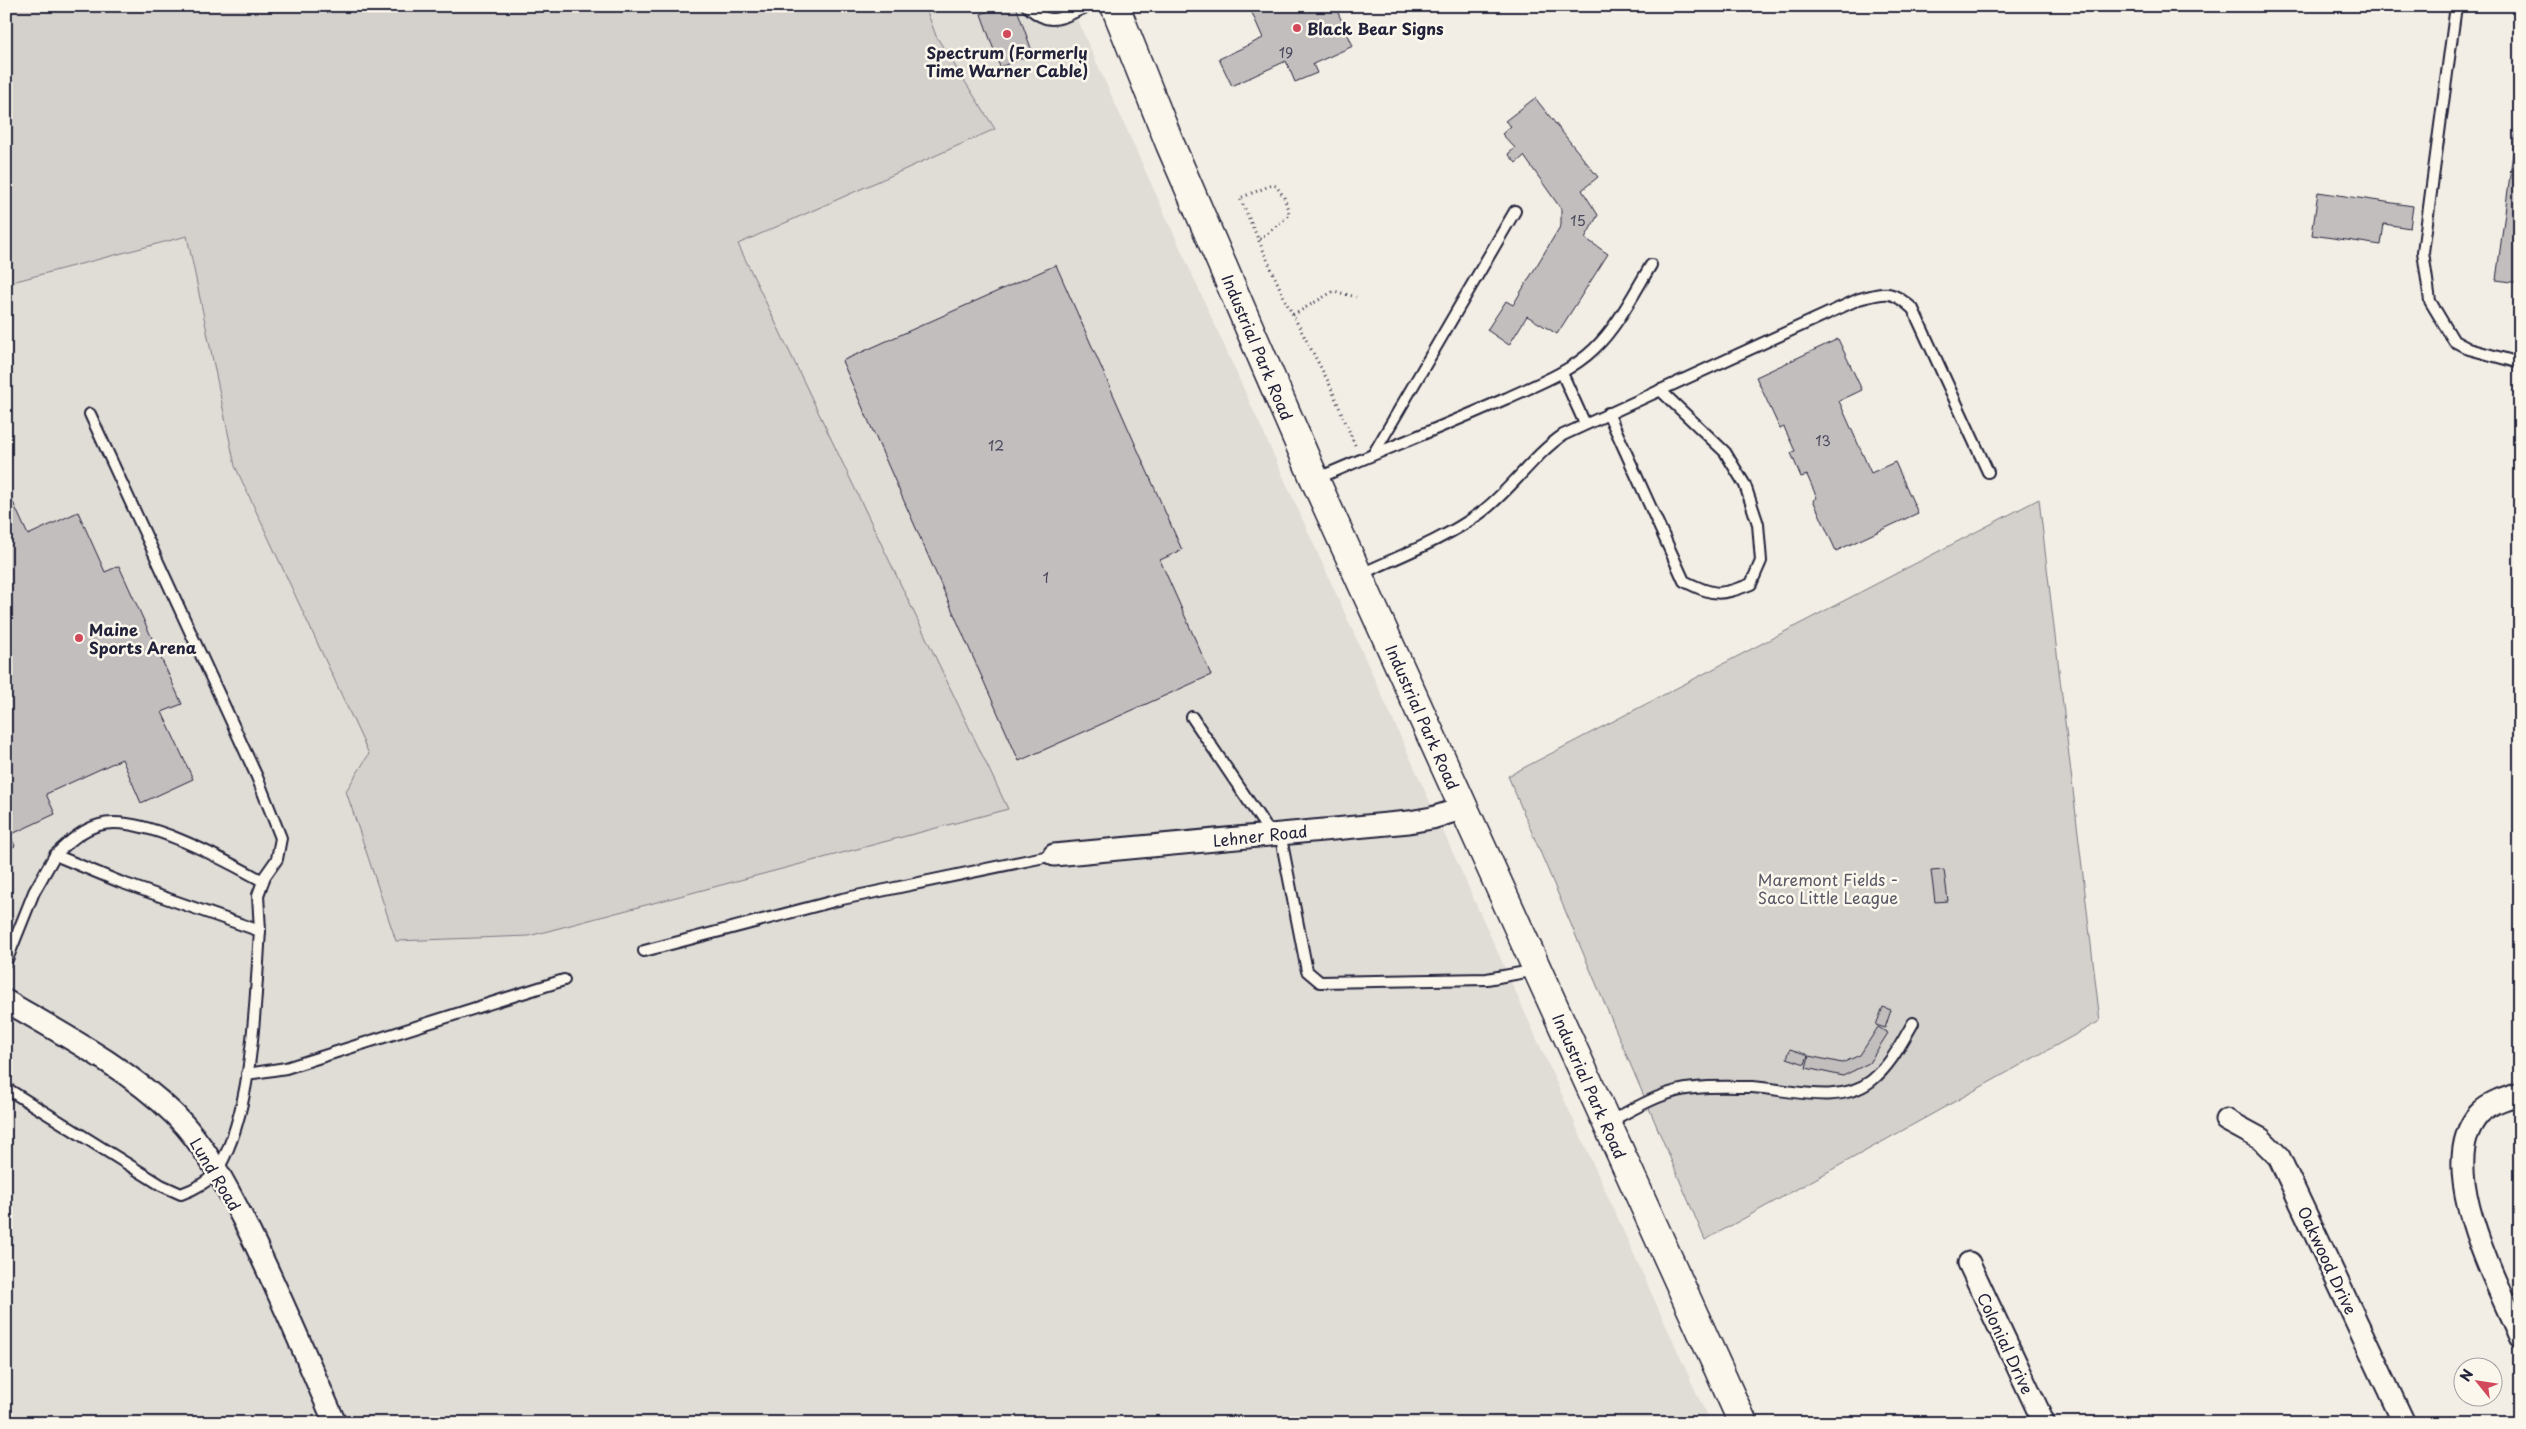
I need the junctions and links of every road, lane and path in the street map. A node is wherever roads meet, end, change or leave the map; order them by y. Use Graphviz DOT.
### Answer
graph roads {
  1 [pos="1027,6"];
  2 [pos="1089,6"];
  3 [pos="1115,6"];
  4 [pos="2456,6"];
  5 [pos="1515,211"];
  6 [pos="1260,239"];
  7 [pos="1651,265"];
  8 [pos="1356,297"];
  9 [pos="1293,315"];
  10 [pos="2520,363"];
  11 [pos="1562,373"];
  12 [pos="1660,390"];
  13 [pos="1608,413"];
  14 [pos="90,414"];
  15 [pos="1585,424"];
  16 [pos="1374,453"];
  17 [pos="1361,460"];
  18 [pos="1988,472"];
  19 [pos="1315,480"];
  20 [pos="1358,576"];
  21 [pos="1192,717"];
  22 [pos="1464,808"];
  23 [pos="1275,833"];
  24 [pos="55,855"];
  25 [pos="1054,855"];
  26 [pos="263,881"];
  27 [pos="260,931"];
  28 [pos="644,951"];
  29 [pos="6,962"];
  30 [pos="1537,970"];
  31 [pos="564,980"];
  32 [pos="6,1001"];
  33 [pos="1914,1023"];
  34 [pos="247,1074"];
  35 [pos="6,1088"];
  36 [pos="2520,1094"];
  37 [pos="2226,1120"];
  38 [pos="1606,1123"];
  39 [pos="218,1170"];
  40 [pos="1969,1263"];
  41 [pos="2520,1337"];
  42 [pos="335,1423"];
  43 [pos="1743,1423"];
  44 [pos="2044,1423"];
  45 [pos="2404,1423"];
  1 -- 2 [label="lane"];
  3 -- 19 [label="main road, Industrial Park Road"];
  4 -- 10 [label="lane"];
  5 -- 16 [label="lane"];
  6 -- 6 [label="path"];
  6 -- 9 [label="path"];
  7 -- 11 [label="lane"];
  8 -- 9 [label="path"];
  9 -- 17 [label="path"];
  11 -- 15 [label="lane"];
  11 -- 16 [label="lane"];
  12 -- 13 [label="lane"];
  12 -- 13 [label="lane"];
  12 -- 18 [label="lane"];
  13 -- 15 [label="lane"];
  14 -- 26 [label="lane"];
  15 -- 20 [label="lane"];
  16 -- 17 [label="lane"];
  17 -- 19 [label="lane"];
  19 -- 20 [label="main road, Industrial Park Road"];
  20 -- 22 [label="main road, Industrial Park Road"];
  21 -- 23 [label="lane"];
  22 -- 23 [label="street, Lehner Road"];
  22 -- 30 [label="main road, Industrial Park Road"];
  23 -- 25 [label="street, Lehner Road"];
  23 -- 30 [label="lane"];
  24 -- 26 [label="lane"];
  24 -- 27 [label="lane"];
  24 -- 29 [label="lane"];
  25 -- 28 [label="lane"];
  26 -- 27 [label="lane"];
  27 -- 34 [label="lane"];
  30 -- 38 [label="main road, Industrial Park Road"];
  31 -- 34 [label="lane"];
  32 -- 39 [label="street, Lund Road"];
  33 -- 38 [label="lane"];
  34 -- 39 [label="lane"];
  35 -- 39 [label="lane"];
  36 -- 41 [label="street"];
  37 -- 45 [label="street, Oakwood Drive"];
  38 -- 43 [label="main road, Industrial Park Road"];
  39 -- 42 [label="street, Lund Road"];
  40 -- 44 [label="street, Colonial Drive"];
}
